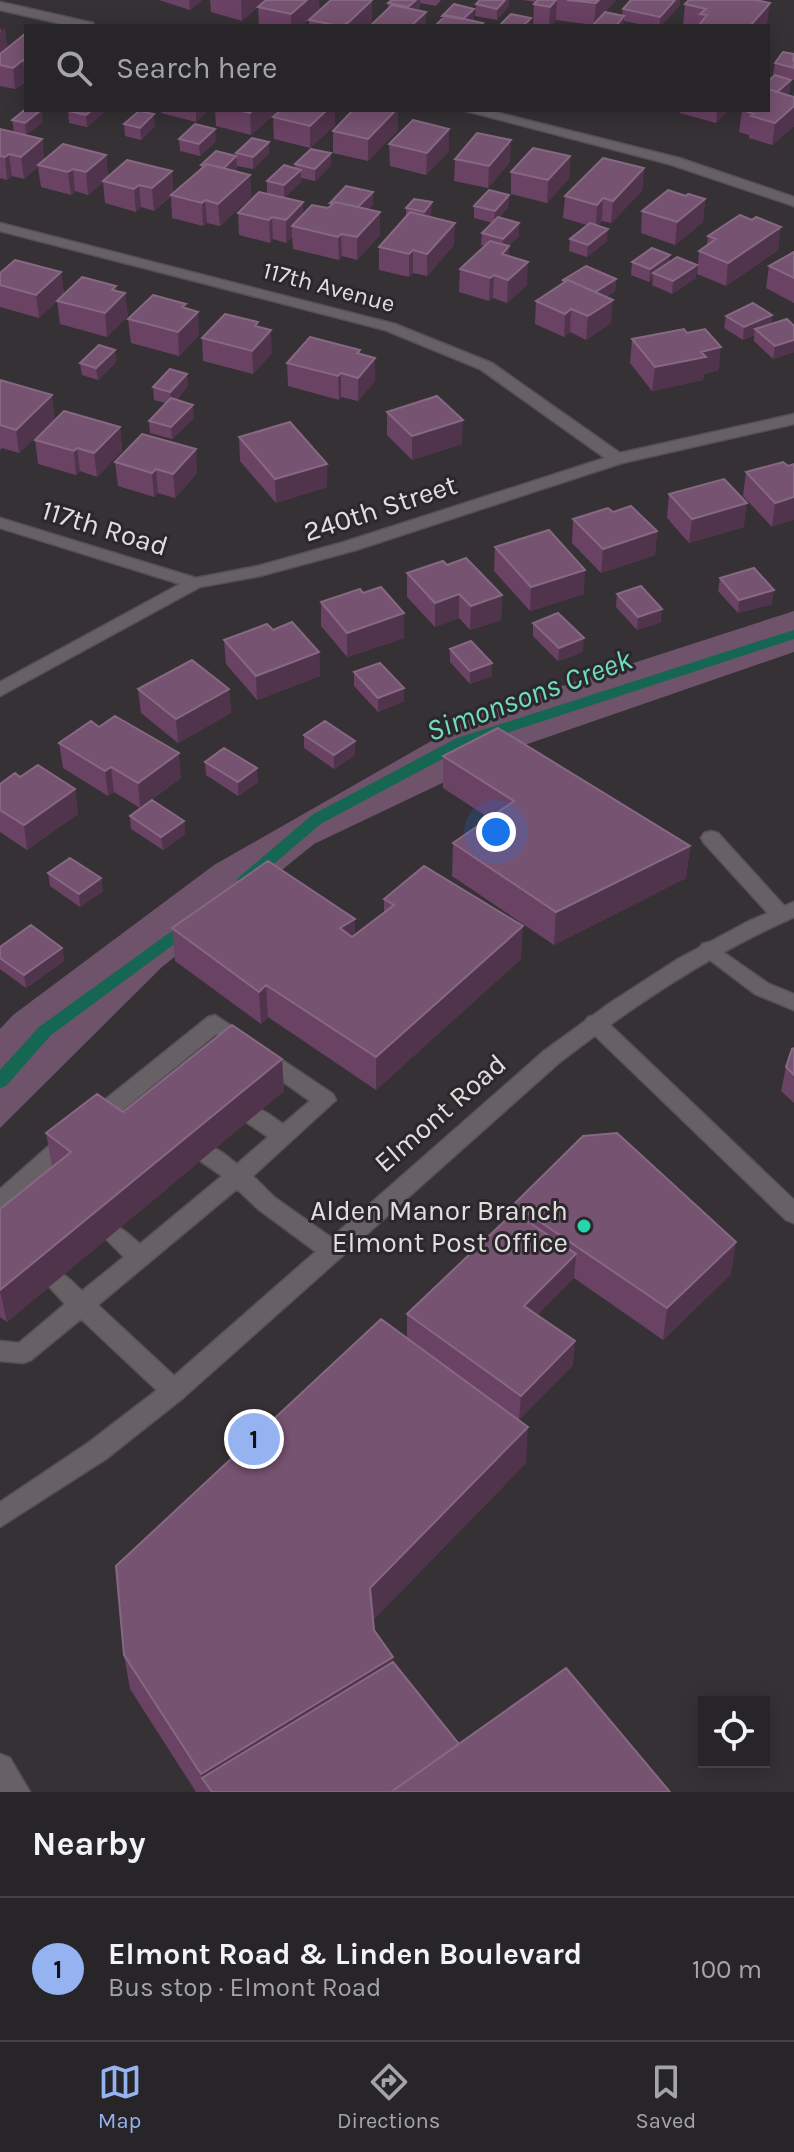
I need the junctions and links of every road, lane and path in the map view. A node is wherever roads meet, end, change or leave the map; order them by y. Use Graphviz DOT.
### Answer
graph roads {
  1 [pos="0,6"];
  2 [pos="79,24"];
  3 [pos="477,112"];
  4 [pos="794,202"];
  5 [pos="0,227"];
  6 [pos="794,419"];
  7 [pos="617,459"];
  8 [pos="0,523"];
  9 [pos="195,583"];
  10 [pos="0,690"];
  11 [pos="711,838"];
  12 [pos="788,912"];
  13 [pos="709,949"];
  14 [pos="794,1002"];
  15 [pos="595,1023"];
  16 [pos="173,1057"];
  17 [pos="195,1072"];
  18 [pos="126,1094"];
  19 [pos="148,1111"];
  20 [pos="254,1116"];
  21 [pos="284,1136"];
  22 [pos="207,1154"];
  23 [pos="31,1172"];
  24 [pos="238,1176"];
  25 [pos="51,1189"];
  26 [pos="0,1202"];
  27 [pos="794,1214"];
  28 [pos="112,1234"];
  29 [pos="331,1250"];
  30 [pos="140,1257"];
  31 [pos="56,1281"];
  32 [pos="81,1307"];
  33 [pos="0,1351"];
  34 [pos="174,1391"];
  35 [pos="0,1516"];
  36 [pos="0,1767"];
  37 [pos="16,1792"];
  1 -- 2 [label="street"];
  3 -- 4 [label="street"];
  5 -- 7 [label="street, 117th Avenue"];
  6 -- 7 [label="street, 240th Street"];
  7 -- 9 [label="street, 240th Street"];
  8 -- 9 [label="street, 117th Road"];
  9 -- 10 [label="street, 240th Street"];
  11 -- 12 [label="street"];
  12 -- 13 [label="street, Elmont Road"];
  13 -- 14 [label="street"];
  13 -- 15 [label="street, Elmont Road"];
  15 -- 27 [label="street"];
  15 -- 29 [label="street, Elmont Road"];
  16 -- 17 [label="street"];
  16 -- 18 [label="street"];
  16 -- 21 [label="street"];
  18 -- 19 [label="street"];
  18 -- 23 [label="street"];
  20 -- 21 [label="street"];
  21 -- 24 [label="street"];
  22 -- 24 [label="street"];
  23 -- 25 [label="street"];
  23 -- 26 [label="street"];
  24 -- 29 [label="street"];
  24 -- 30 [label="street"];
  28 -- 30 [label="street"];
  29 -- 34 [label="street, Elmont Road"];
  30 -- 32 [label="street"];
  31 -- 32 [label="street"];
  32 -- 33 [label="street"];
  32 -- 34 [label="street"];
  34 -- 35 [label="street, Elmont Road"];
  36 -- 37 [label="street"];
}
